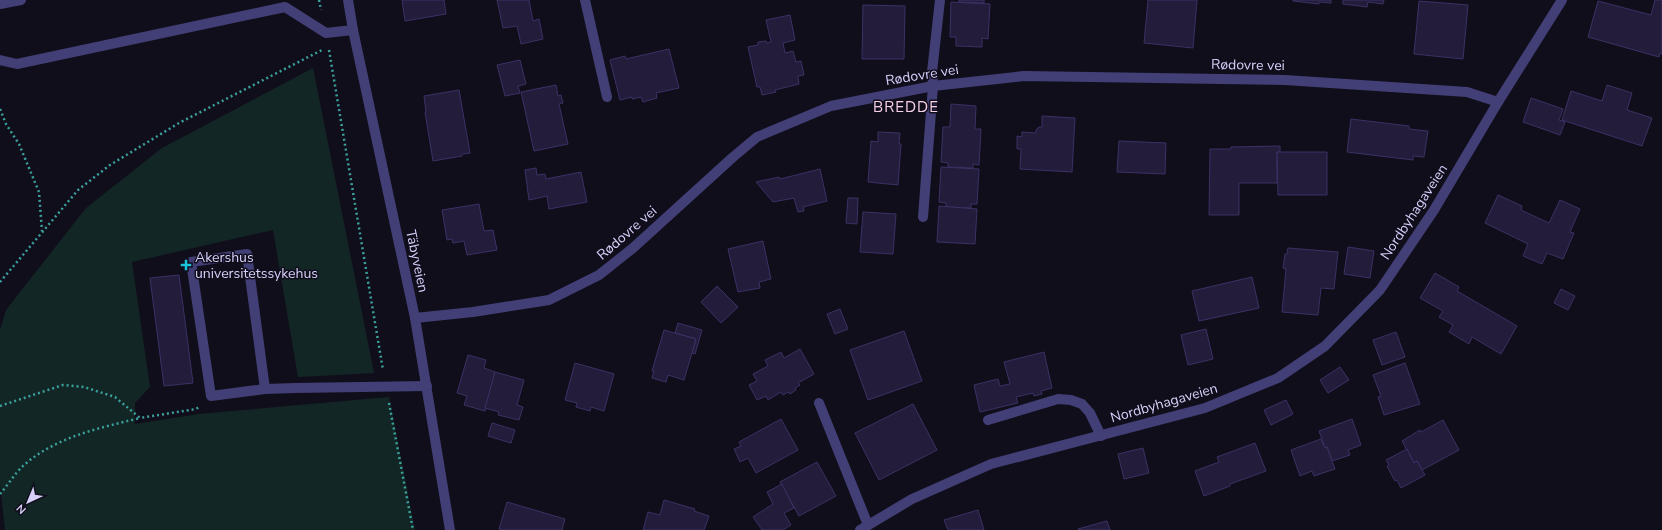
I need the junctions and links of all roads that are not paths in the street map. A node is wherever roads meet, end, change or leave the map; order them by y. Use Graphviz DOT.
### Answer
graph roads {
  1 [pos="21,0"];
  2 [pos="349,0"];
  3 [pos="584,0"];
  4 [pos="940,0"];
  5 [pos="1562,0"];
  6 [pos="285,3"];
  7 [pos="0,4"];
  8 [pos="354,30"];
  9 [pos="0,60"];
  10 [pos="933,86"];
  11 [pos="607,97"];
  12 [pos="1498,102"];
  13 [pos="923,217"];
  14 [pos="415,318"];
  15 [pos="427,386"];
  16 [pos="265,390"];
  17 [pos="819,403"];
  18 [pos="988,420"];
  19 [pos="1101,436"];
  20 [pos="864,528"];
  21 [pos="450,530"];
  1 -- 7 [label="street"];
  2 -- 8 [label="street, Täbyveien"];
  3 -- 11 [label="street"];
  4 -- 10 [label="street"];
  5 -- 12 [label="street, Nordbyhagaveien"];
  6 -- 8 [label="street"];
  6 -- 9 [label="street"];
  8 -- 14 [label="street, Täbyveien"];
  10 -- 12 [label="street, Rødovre vei"];
  10 -- 13 [label="street"];
  10 -- 14 [label="street, Rødovre vei"];
  12 -- 19 [label="street, Nordbyhagaveien"];
  14 -- 15 [label="street, Täbyveien"];
  15 -- 16 [label="street"];
  15 -- 21 [label="street, Täbyveien"];
  16 -- 16 [label="street"];
  17 -- 20 [label="street"];
  18 -- 19 [label="street"];
  19 -- 20 [label="street, Nordbyhagaveien"];
}
